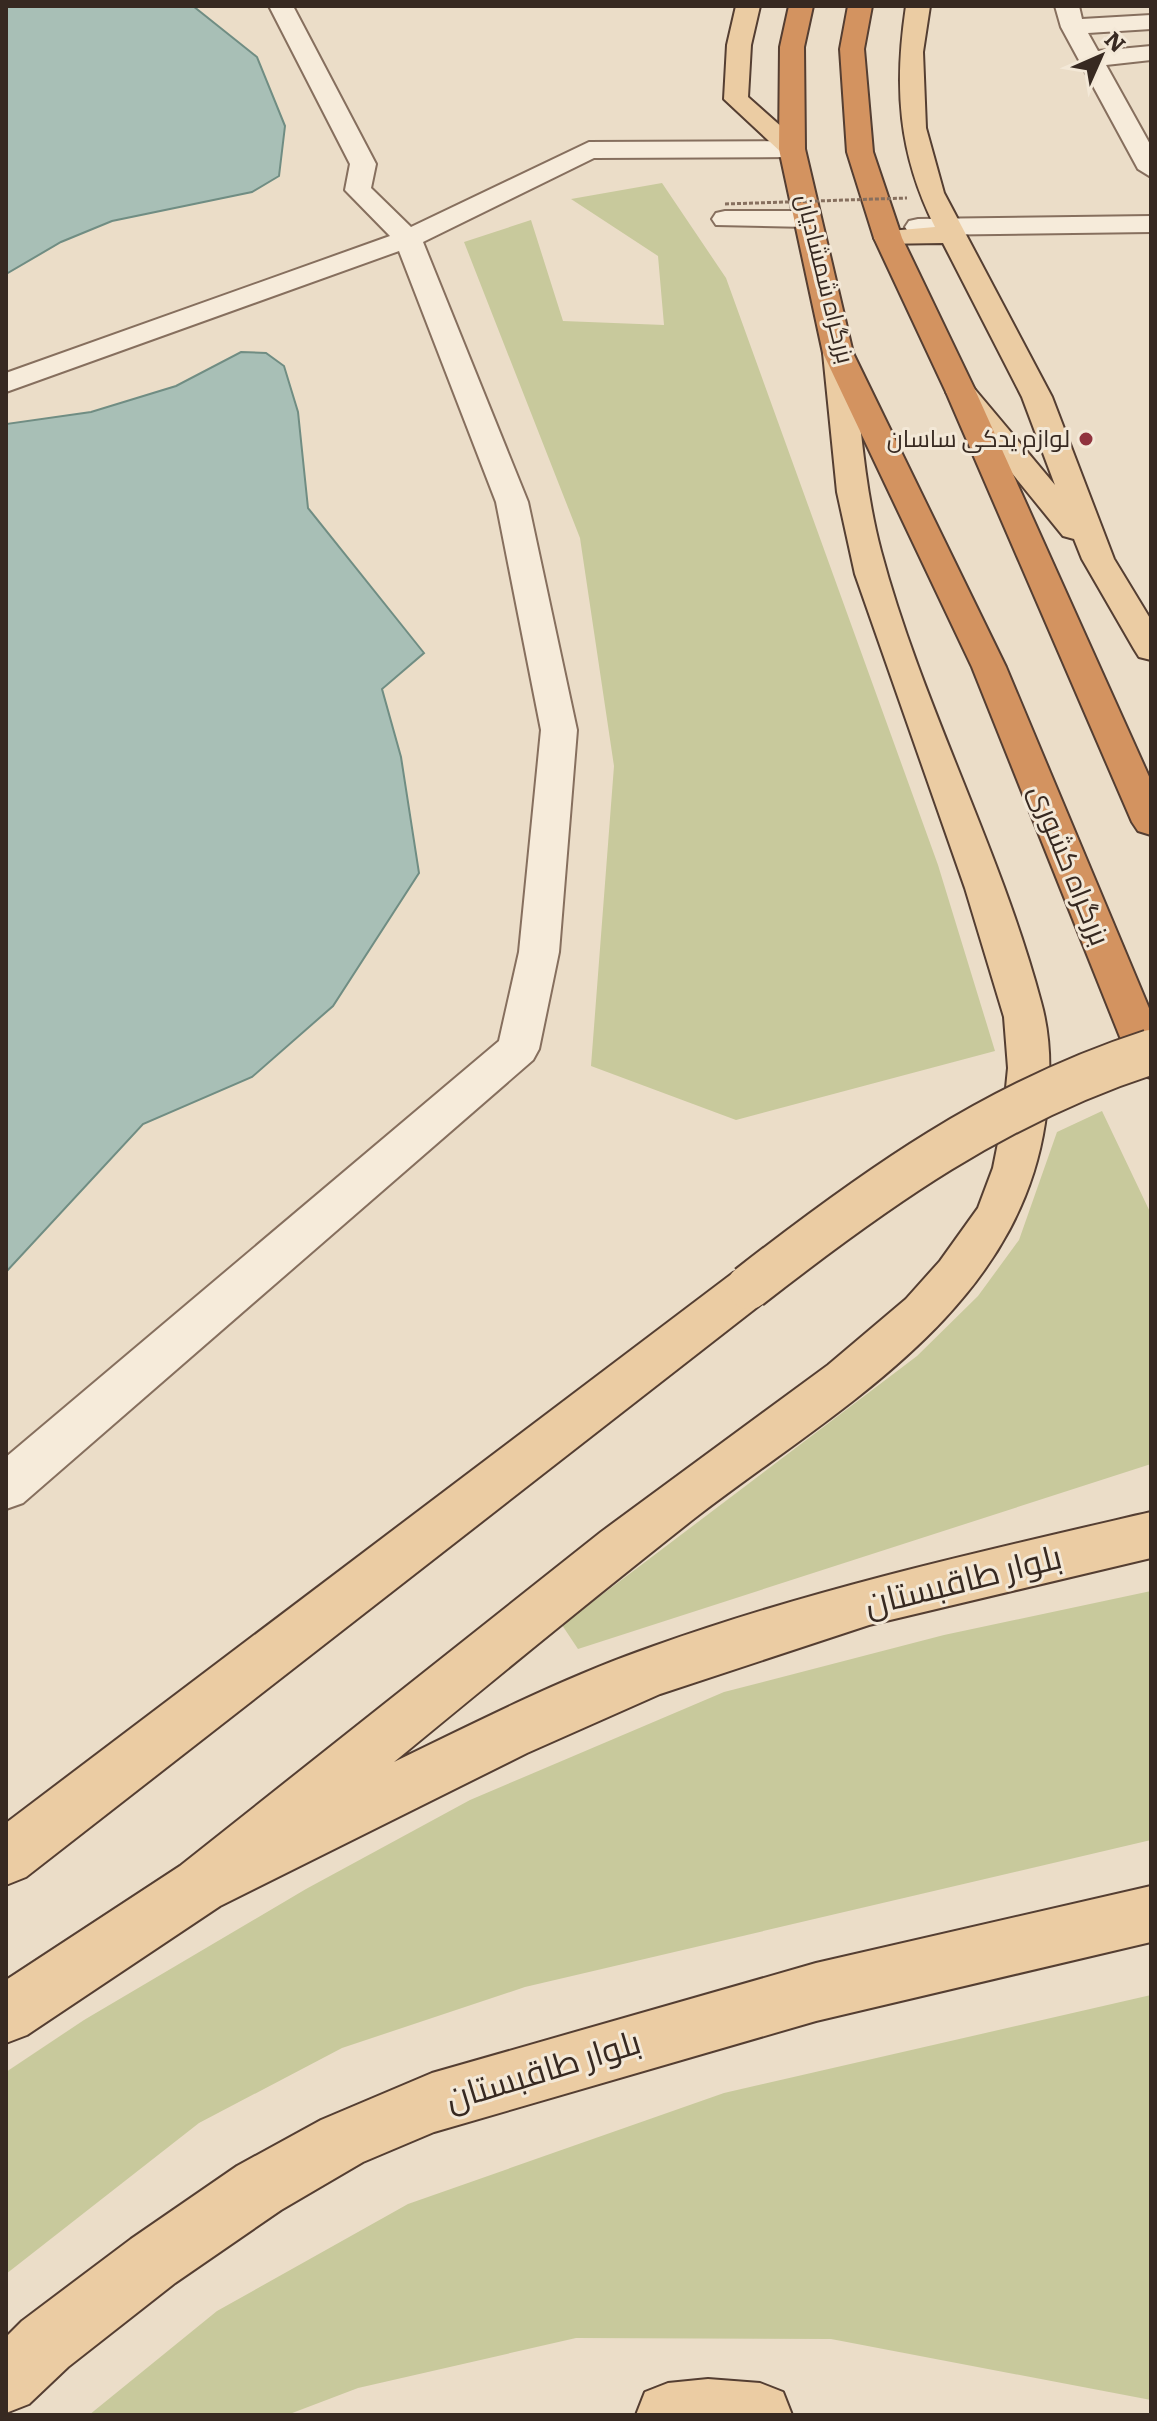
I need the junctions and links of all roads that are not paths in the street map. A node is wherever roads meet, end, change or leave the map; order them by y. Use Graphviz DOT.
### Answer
graph roads {
  1 [pos="281,6"];
  2 [pos="748,6"];
  3 [pos="801,6"];
  4 [pos="860,6"];
  5 [pos="918,6"];
  6 [pos="1070,16"];
  7 [pos="1151,22"];
  8 [pos="1151,53"];
  9 [pos="1096,69"];
  10 [pos="1151,75"];
  11 [pos="1151,109"];
  12 [pos="1119,111"];
  13 [pos="792,149"];
  14 [pos="1151,169"];
  15 [pos="725,212"];
  16 [pos="808,219"];
  17 [pos="1151,224"];
  18 [pos="918,227"];
  19 [pos="950,230"];
  20 [pos="888,238"];
  21 [pos="408,239"];
  22 [pos="838,353"];
  23 [pos="981,375"];
  24 [pos="6,383"];
  25 [pos="1098,559"];
  26 [pos="1148,639"];
  27 [pos="989,667"];
  28 [pos="1151,822"];
  29 [pos="1151,1052"];
  30 [pos="1151,1062"];
  31 [pos="6,1487"];
  32 [pos="1151,1535"];
  33 [pos="6,1857"];
  34 [pos="200,1886"];
  35 [pos="1151,1914"];
  36 [pos="6,2014"];
  37 [pos="6,2381"];
  38 [pos="668,2415"];
  39 [pos="760,2415"];
  1 -- 21 [label="street"];
  2 -- 13 [label="main road"];
  3 -- 13 [label="highway, بزرگراه شمشادیان"];
  4 -- 20 [label="highway"];
  5 -- 19 [label="main road"];
  6 -- 7 [label="street"];
  6 -- 9 [label="street"];
  8 -- 9 [label="street"];
  9 -- 10 [label="street"];
  9 -- 12 [label="street"];
  11 -- 12 [label="street"];
  12 -- 14 [label="street"];
  13 -- 16 [label="highway, بزرگراه شمشادیان"];
  13 -- 21 [label="street"];
  15 -- 16 [label="street"];
  16 -- 22 [label="highway, بزرگراه شمشادیان"];
  17 -- 19 [label="street"];
  18 -- 19 [label="street"];
  19 -- 20 [label="main road"];
  19 -- 23 [label="main road"];
  20 -- 23 [label="highway"];
  21 -- 24 [label="street"];
  21 -- 31 [label="street"];
  22 -- 27 [label="highway, بزرگراه شمشادیان"];
  22 -- 34 [label="main road"];
  23 -- 25 [label="main road"];
  23 -- 25 [label="main road"];
  23 -- 28 [label="highway"];
  25 -- 26 [label="main road"];
  27 -- 30 [label="highway, بزرگراه کشوری"];
  29 -- 33 [label="main road, bridge"];
  32 -- 34 [label="main road, بلوار طاقبستان"];
  34 -- 36 [label="main road, بلوار طاقبستان"];
  35 -- 37 [label="main road, بلوار طاقبستان"];
  38 -- 39 [label="main road"];
}
